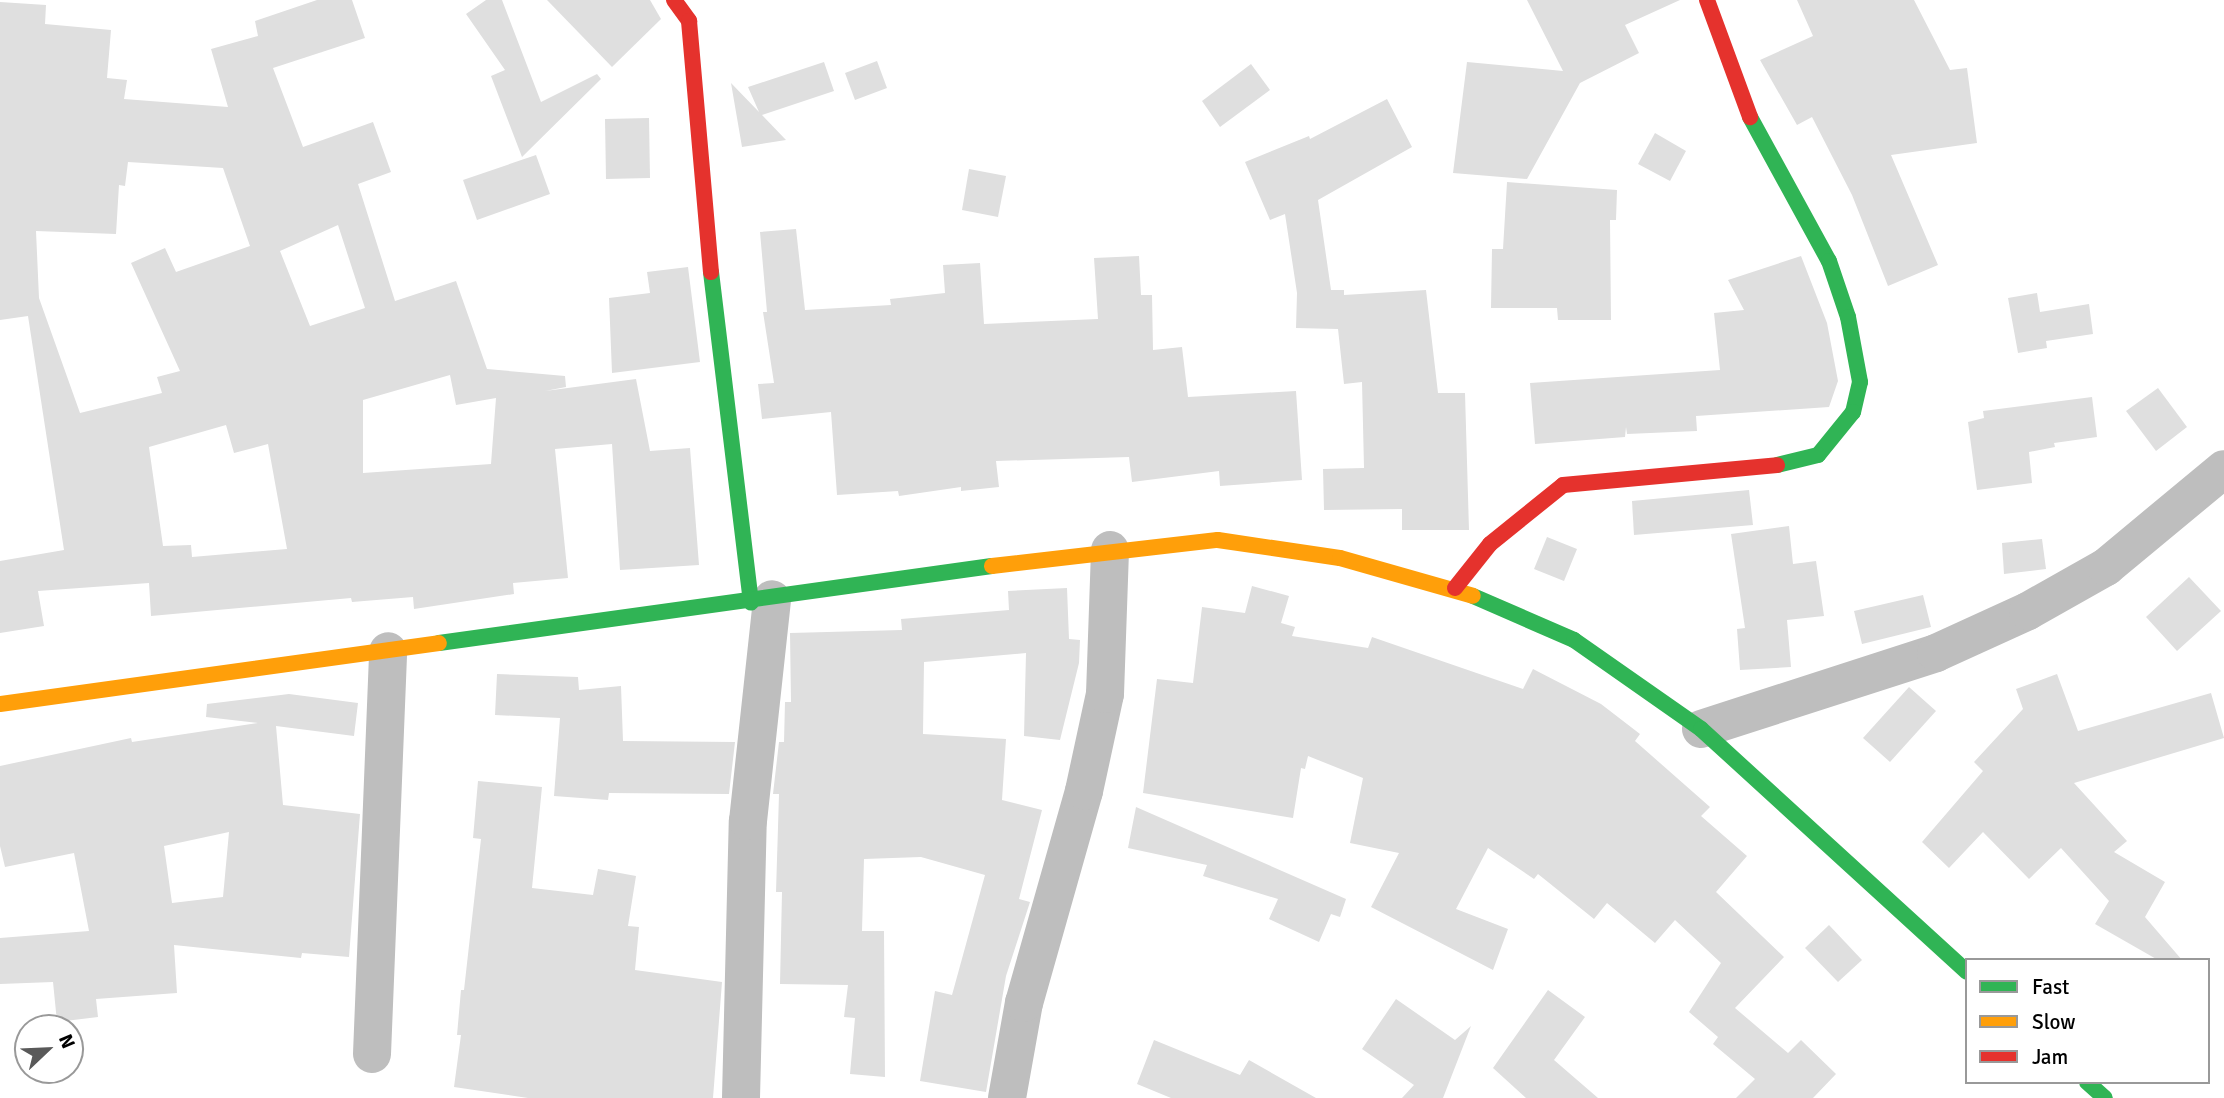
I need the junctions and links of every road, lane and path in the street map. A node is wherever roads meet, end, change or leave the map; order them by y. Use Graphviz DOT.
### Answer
graph roads {
  1 [pos="674,0"];
  2 [pos="1707,0"];
  3 [pos="2224,469"];
  4 [pos="1110,550"];
  5 [pos="1455,588"];
  6 [pos="761,601"];
  7 [pos="388,651"];
  8 [pos="0,704"];
  9 [pos="1701,729"];
  10 [pos="1965,970"];
  11 [pos="372,1054"];
  12 [pos="2089,1084"];
  13 [pos="741,1098"];
  14 [pos="1007,1098"];
  15 [pos="2105,1098"];
  1 -- 6 [label="main road"];
  2 -- 5 [label="main road"];
  3 -- 9 [label="street"];
  4 -- 5 [label="main road"];
  4 -- 6 [label="main road"];
  4 -- 14 [label="street"];
  5 -- 9 [label="main road"];
  6 -- 7 [label="main road"];
  6 -- 13 [label="street"];
  7 -- 8 [label="main road"];
  7 -- 11 [label="street"];
  9 -- 10 [label="main road"];
  12 -- 15 [label="main road"];
}
